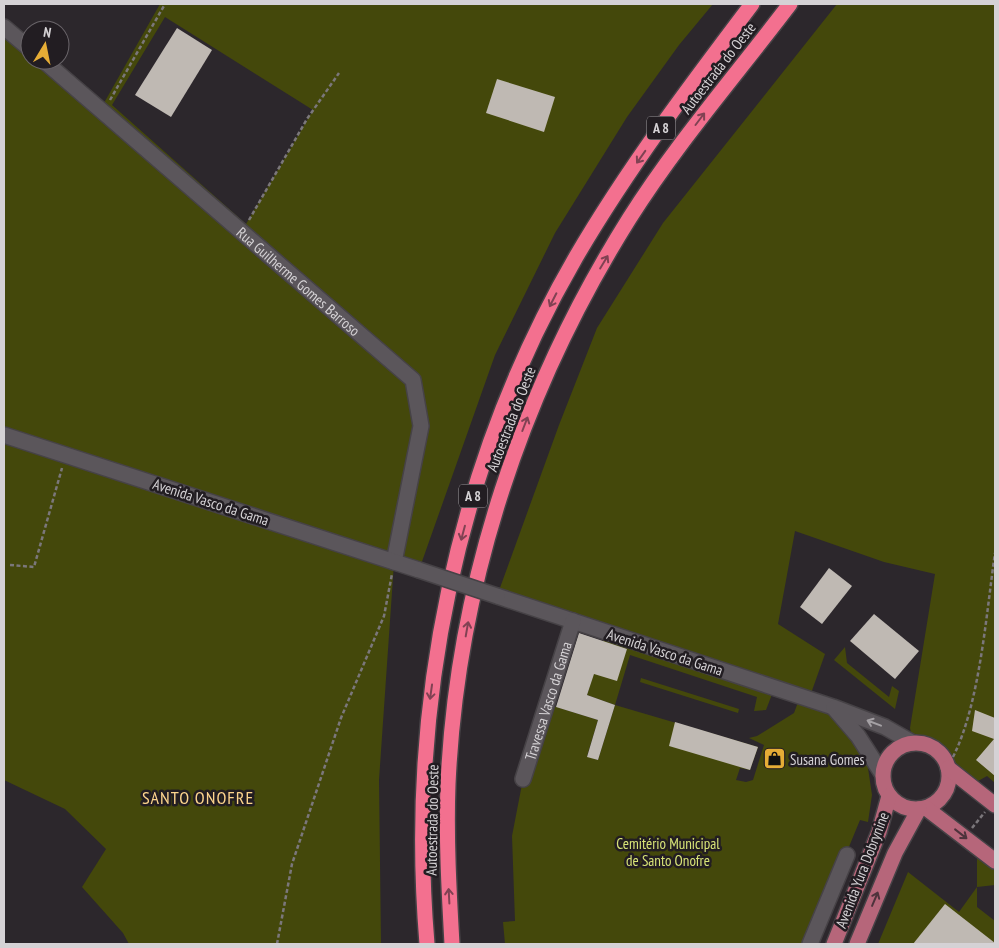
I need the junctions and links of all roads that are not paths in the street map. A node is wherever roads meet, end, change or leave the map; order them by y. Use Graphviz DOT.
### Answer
graph roads {
  1 [pos="752,4"];
  2 [pos="790,4"];
  3 [pos="799,4"];
  4 [pos="776,21"];
  5 [pos="4,26"];
  6 [pos="20,40"];
  7 [pos="54,70"];
  8 [pos="4,435"];
  9 [pos="394,562"];
  10 [pos="573,621"];
  11 [pos="833,706"];
  12 [pos="912,743"];
  13 [pos="948,768"];
  14 [pos="883,775"];
  15 [pos="523,779"];
  16 [pos="889,796"];
  17 [pos="992,806"];
  18 [pos="923,808"];
  19 [pos="846,855"];
  20 [pos="995,861"];
  21 [pos="427,944"];
  22 [pos="452,944"];
  23 [pos="810,944"];
  24 [pos="834,944"];
  25 [pos="856,944"];
  1 -- 21 [label="highway, Autoestrada do Oeste / A 8, one-way"];
  2 -- 4 [label="highway, Autoestrada do Oeste / A 8"];
  3 -- 4 [label="highway"];
  22 -- 4 [label="highway, Autoestrada do Oeste / A 8, one-way"];
  5 -- 6 [label="street"];
  7 -- 9 [label="street, Rua Guilherme Gomes Barroso"];
  8 -- 9 [label="street, Avenida Vasco da Gama"];
  9 -- 10 [label="street, Avenida Vasco da Gama, bridge"];
  10 -- 11 [label="street, Avenida Vasco da Gama"];
  10 -- 15 [label="street, Travessa Vasco da Gama"];
  12 -- 11 [label="street, Avenida Vasco da Gama, one-way"];
  11 -- 14 [label="street"];
  12 -- 13 [label="main road"];
  12 -- 14 [label="main road"];
  13 -- 17 [label="main road"];
  13 -- 18 [label="main road"];
  14 -- 16 [label="main road"];
  16 -- 18 [label="main road"];
  16 -- 24 [label="main road, Avenida Yura Dobrynine"];
  18 -- 20 [label="main road, one-way"];
  25 -- 18 [label="main road, Avenida Yura Dobrynine, one-way"];
  19 -- 23 [label="street"];
}
